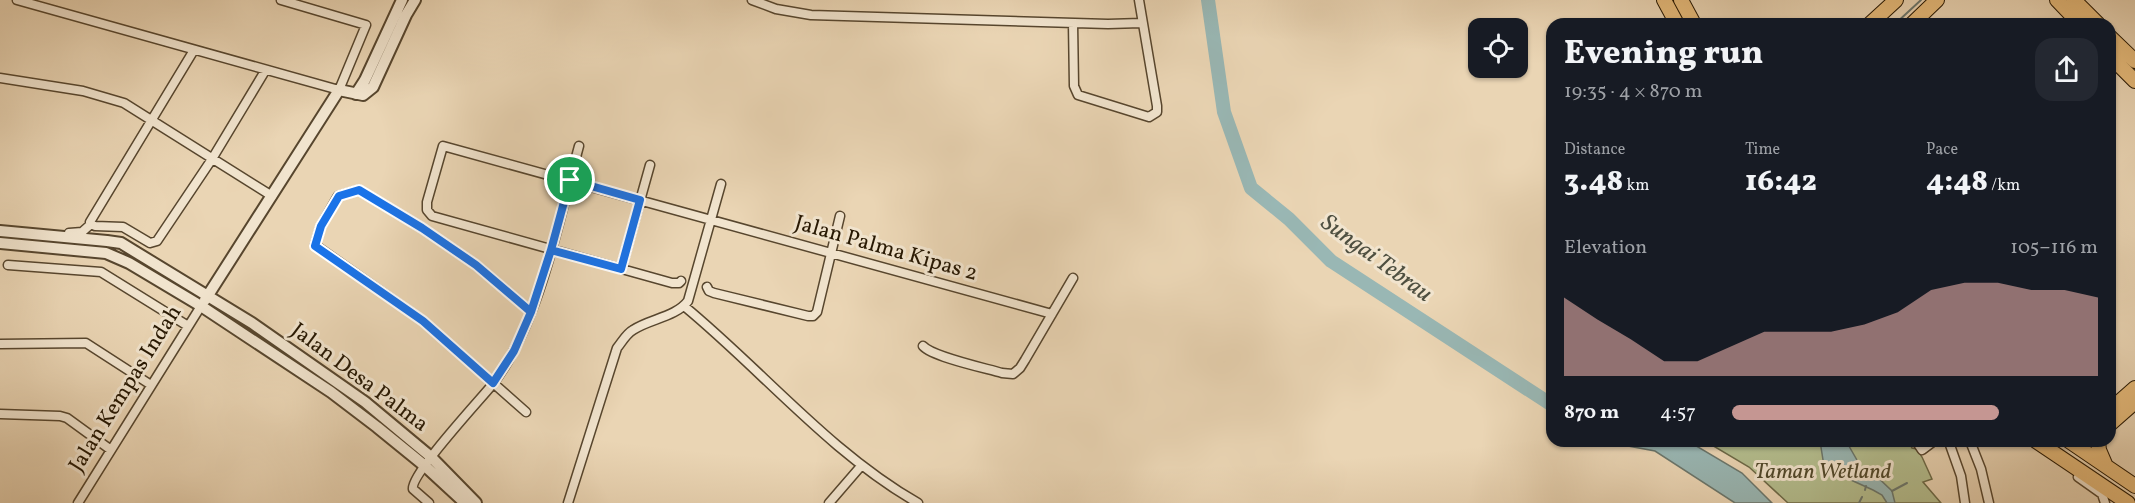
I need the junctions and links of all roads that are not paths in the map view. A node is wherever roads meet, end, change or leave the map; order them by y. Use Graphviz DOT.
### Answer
graph roads {
  1 [pos="17,0"];
  2 [pos="281,0"];
  3 [pos="402,0"];
  4 [pos="415,0"];
  5 [pos="752,0"];
  6 [pos="1139,0"];
  7 [pos="1664,0"];
  8 [pos="1681,0"];
  9 [pos="1896,0"];
  10 [pos="1937,0"];
  11 [pos="2057,0"];
  12 [pos="2074,0"];
  13 [pos="1674,18"];
  14 [pos="1691,18"];
  15 [pos="1876,18"];
  16 [pos="1918,18"];
  17 [pos="2074,18"];
  18 [pos="2092,18"];
  19 [pos="1073,23"];
  20 [pos="1142,23"];
  21 [pos="2116,43"];
  22 [pos="194,50"];
  23 [pos="2135,61"];
  24 [pos="2116,62"];
  25 [pos="265,71"];
  26 [pos="0,78"];
  27 [pos="2135,81"];
  28 [pos="339,90"];
  29 [pos="356,94"];
  30 [pos="151,120"];
  31 [pos="579,146"];
  32 [pos="212,159"];
  33 [pos="650,165"];
  34 [pos="570,180"];
  35 [pos="721,184"];
  36 [pos="272,196"];
  37 [pos="640,200"];
  38 [pos="840,216"];
  39 [pos="711,220"];
  40 [pos="91,224"];
  41 [pos="4,232"];
  42 [pos="0,243"];
  43 [pos="551,250"];
  44 [pos="832,253"];
  45 [pos="8,265"];
  46 [pos="621,269"];
  47 [pos="1072,278"];
  48 [pos="681,281"];
  49 [pos="707,287"];
  50 [pos="208,296"];
  51 [pos="201,306"];
  52 [pos="684,306"];
  53 [pos="531,312"];
  54 [pos="1052,314"];
  55 [pos="188,326"];
  56 [pos="0,344"];
  57 [pos="923,346"];
  58 [pos="493,383"];
  59 [pos="151,386"];
  60 [pos="2135,388"];
  61 [pos="2135,402"];
  62 [pos="2116,405"];
  63 [pos="526,412"];
  64 [pos="0,414"];
  65 [pos="2116,419"];
  66 [pos="1951,447"];
  67 [pos="1973,447"];
  68 [pos="2044,447"];
  69 [pos="2077,447"];
  70 [pos="2082,447"];
  71 [pos="2099,447"];
  72 [pos="111,450"];
  73 [pos="2056,456"];
  74 [pos="428,462"];
  75 [pos="861,466"];
  76 [pos="2107,468"];
  77 [pos="2090,478"];
  78 [pos="2135,486"];
  79 [pos="78,503"];
  80 [pos="429,503"];
  81 [pos="465,503"];
  82 [pos="476,503"];
  83 [pos="568,503"];
  84 [pos="829,503"];
  85 [pos="918,503"];
  86 [pos="1965,503"];
  87 [pos="1989,503"];
  88 [pos="2105,503"];
  89 [pos="2128,503"];
  1 -- 22 [label="street"];
  2 -- 28 [label="street"];
  3 -- 29 [label="street"];
  4 -- 29 [label="street"];
  5 -- 19 [label="street"];
  6 -- 20 [label="street"];
  7 -- 13 [label="main road"];
  8 -- 14 [label="main road"];
  9 -- 15 [label="main road"];
  10 -- 16 [label="main road"];
  11 -- 17 [label="main road"];
  12 -- 18 [label="main road"];
  19 -- 20 [label="street"];
  19 -- 20 [label="street"];
  21 -- 23 [label="main road"];
  22 -- 25 [label="street"];
  22 -- 30 [label="street"];
  24 -- 27 [label="main road"];
  25 -- 28 [label="street"];
  25 -- 32 [label="street"];
  26 -- 30 [label="street"];
  28 -- 29 [label="street"];
  28 -- 36 [label="street, Jalan Kempas Indah"];
  30 -- 32 [label="street"];
  30 -- 40 [label="street"];
  31 -- 34 [label="street"];
  32 -- 36 [label="street"];
  32 -- 40 [label="street"];
  33 -- 37 [label="street"];
  34 -- 37 [label="street, Jalan Palma Kipas 2"];
  34 -- 43 [label="street"];
  34 -- 43 [label="street, Jalan Palma Kipas 2"];
  35 -- 39 [label="street"];
  36 -- 50 [label="street, Jalan Kempas Indah"];
  37 -- 39 [label="street, Jalan Palma Kipas 2"];
  37 -- 46 [label="street"];
  38 -- 44 [label="street"];
  39 -- 44 [label="street, Jalan Palma Kipas 2"];
  39 -- 52 [label="street"];
  40 -- 41 [label="street"];
  41 -- 50 [label="street, Jalan Desa Palma"];
  42 -- 51 [label="street, Jalan Desa Palma"];
  43 -- 46 [label="street"];
  43 -- 53 [label="street"];
  44 -- 49 [label="street"];
  44 -- 54 [label="street, Jalan Palma Kipas 2"];
  45 -- 55 [label="street"];
  46 -- 48 [label="street"];
  47 -- 54 [label="street"];
  50 -- 51 [label="street, Jalan Kempas Indah"];
  50 -- 74 [label="street, Jalan Desa Palma"];
  51 -- 55 [label="street, Jalan Kempas Indah"];
  51 -- 74 [label="street, Jalan Desa Palma"];
  52 -- 75 [label="street"];
  52 -- 83 [label="street"];
  53 -- 58 [label="street"];
  53 -- 58 [label="street"];
  54 -- 57 [label="street"];
  55 -- 59 [label="street, Jalan Kempas Indah"];
  56 -- 59 [label="street"];
  58 -- 63 [label="street"];
  58 -- 74 [label="street"];
  59 -- 72 [label="street, Jalan Kempas Indah"];
  60 -- 62 [label="main road"];
  61 -- 65 [label="main road"];
  64 -- 72 [label="street"];
  66 -- 86 [label="street"];
  67 -- 87 [label="street"];
  68 -- 73 [label="main road"];
  69 -- 77 [label="main road"];
  70 -- 76 [label="main road"];
  71 -- 76 [label="main road"];
  72 -- 79 [label="street, Jalan Kempas Indah"];
  73 -- 77 [label="main road"];
  73 -- 88 [label="street"];
  74 -- 80 [label="street"];
  74 -- 81 [label="street, Jalan Desa Palma"];
  74 -- 82 [label="street, Jalan Desa Palma"];
  75 -- 84 [label="street"];
  75 -- 85 [label="street"];
  76 -- 78 [label="main road"];
  77 -- 89 [label="main road"];
}
